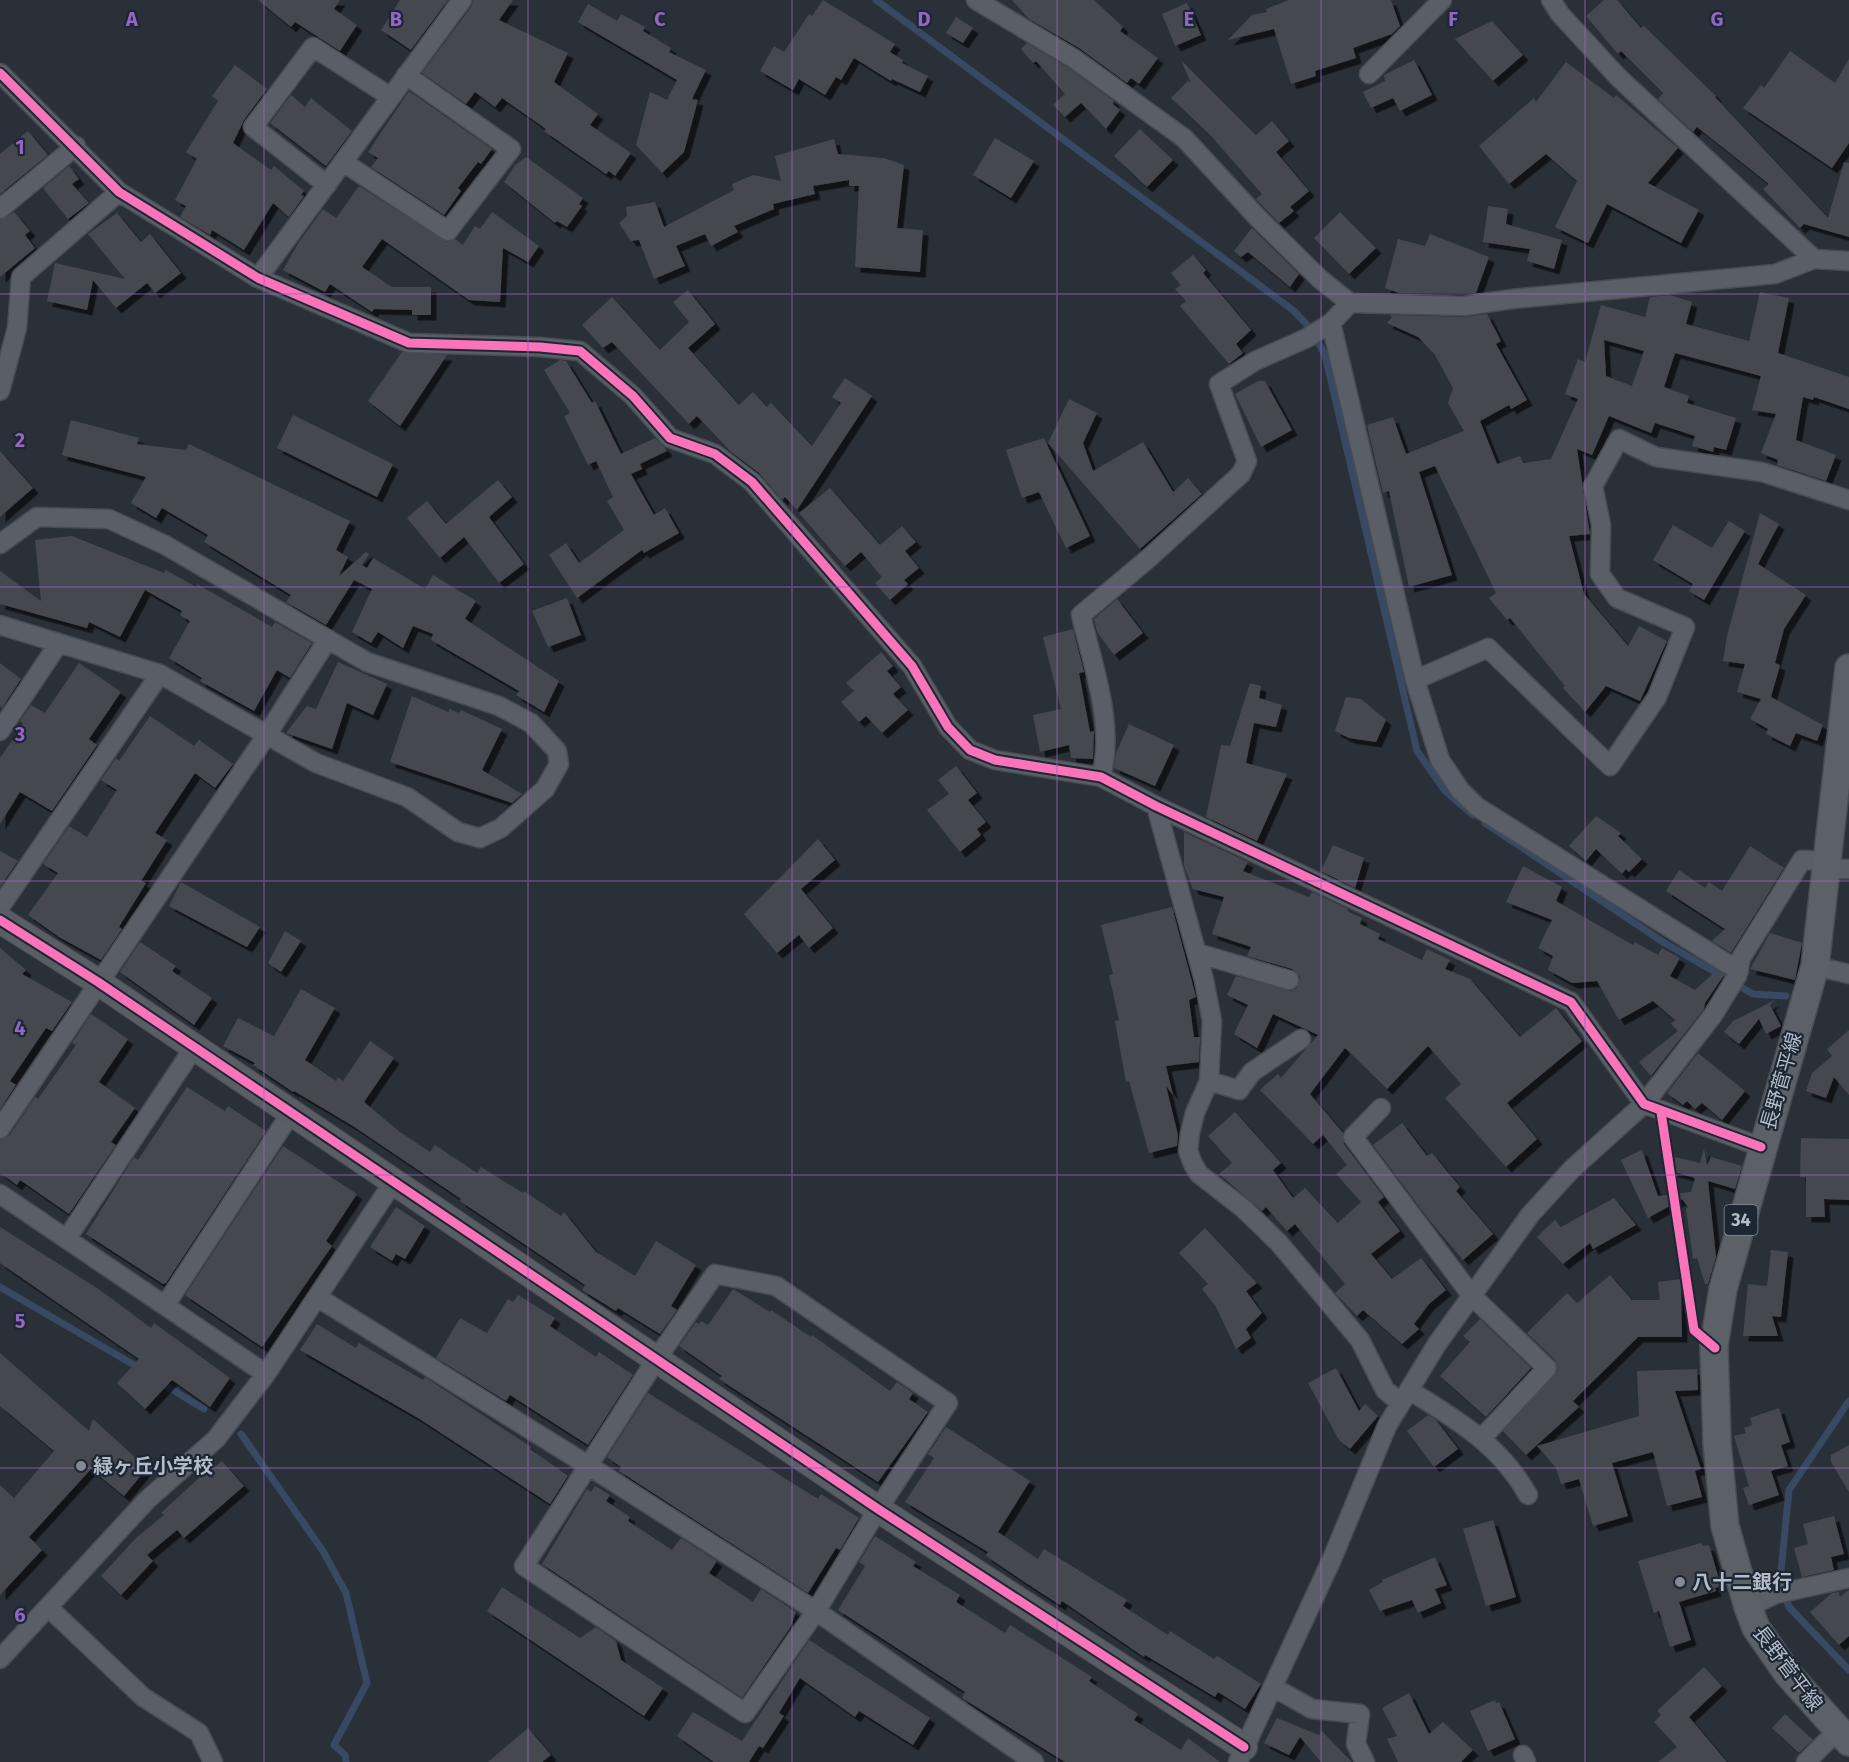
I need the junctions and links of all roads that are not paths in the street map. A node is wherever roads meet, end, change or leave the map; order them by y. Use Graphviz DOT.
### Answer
graph roads {
  1 [pos="462,0"];
  2 [pos="976,0"];
  3 [pos="1442,0"];
  4 [pos="1551,0"];
  5 [pos="0,72"];
  6 [pos="1369,74"];
  7 [pos="406,75"];
  8 [pos="391,97"];
  9 [pos="76,146"];
  10 [pos="343,162"];
  11 [pos="327,185"];
  12 [pos="119,192"];
  13 [pos="0,209"];
  14 [pos="1814,259"];
  15 [pos="1849,261"];
  16 [pos="258,278"];
  17 [pos="1350,303"];
  18 [pos="1320,330"];
  19 [pos="1,386"];
  20 [pos="1849,500"];
  21 [pos="0,544"];
  22 [pos="0,625"];
  23 [pos="328,639"];
  24 [pos="59,643"];
  25 [pos="1849,668"];
  26 [pos="160,674"];
  27 [pos="1415,680"];
  28 [pos="0,731"];
  29 [pos="266,736"];
  30 [pos="1101,777"];
  31 [pos="1156,806"];
  32 [pos="1834,866"];
  33 [pos="0,907"];
  34 [pos="0,920"];
  35 [pos="1197,953"];
  36 [pos="1815,966"];
  37 [pos="1849,974"];
  38 [pos="1736,978"];
  39 [pos="1289,980"];
  40 [pos="98,982"];
  41 [pos="1301,1039"];
  42 [pos="193,1049"];
  43 [pos="1209,1081"];
  44 [pos="1644,1104"];
  45 [pos="1381,1108"];
  46 [pos="291,1113"];
  47 [pos="0,1129"];
  48 [pos="1761,1147"];
  49 [pos="394,1181"];
  50 [pos="0,1194"];
  51 [pos="67,1238"];
  52 [pos="1472,1296"];
  53 [pos="317,1297"];
  54 [pos="166,1304"];
  55 [pos="656,1360"];
  56 [pos="266,1374"];
  57 [pos="1405,1397"];
  58 [pos="1481,1439"];
  59 [pos="589,1466"];
  60 [pos="1528,1495"];
  61 [pos="878,1509"];
  62 [pos="1849,1578"];
  63 [pos="48,1607"];
  64 [pos="1748,1607"];
  65 [pos="816,1611"];
  66 [pos="0,1659"];
  67 [pos="1273,1687"];
  68 [pos="1843,1736"];
  69 [pos="1241,1754"];
  70 [pos="213,1762"];
  71 [pos="1034,1762"];
  72 [pos="1365,1762"];
  73 [pos="1806,1762"];
  1 -- 7 [label="street"];
  2 -- 17 [label="street"];
  3 -- 6 [label="street"];
  4 -- 14 [label="street"];
  5 -- 9 [label="street"];
  7 -- 8 [label="street"];
  7 -- 10 [label="street"];
  8 -- 10 [label="street"];
  8 -- 11 [label="street"];
  9 -- 12 [label="street"];
  9 -- 13 [label="street"];
  10 -- 11 [label="street"];
  11 -- 16 [label="street"];
  12 -- 16 [label="street"];
  12 -- 19 [label="street"];
  14 -- 15 [label="street"];
  14 -- 17 [label="street"];
  16 -- 30 [label="street"];
  17 -- 18 [label="street"];
  18 -- 27 [label="street"];
  18 -- 30 [label="street"];
  20 -- 27 [label="street"];
  21 -- 23 [label="street"];
  22 -- 24 [label="street"];
  23 -- 29 [label="street"];
  23 -- 29 [label="street"];
  24 -- 26 [label="street"];
  24 -- 28 [label="street"];
  25 -- 32 [label="main road, 長野菅平線 / 34"];
  26 -- 29 [label="street"];
  26 -- 33 [label="street"];
  27 -- 38 [label="street"];
  29 -- 40 [label="street"];
  30 -- 31 [label="street"];
  31 -- 35 [label="street"];
  31 -- 44 [label="street"];
  32 -- 36 [label="main road, 長野菅平線 / 34"];
  32 -- 38 [label="street"];
  34 -- 40 [label="street"];
  35 -- 39 [label="street"];
  35 -- 43 [label="street"];
  36 -- 37 [label="street"];
  36 -- 48 [label="main road, 長野菅平線 / 34"];
  38 -- 44 [label="street"];
  40 -- 42 [label="street"];
  40 -- 47 [label="street"];
  41 -- 43 [label="street"];
  42 -- 46 [label="street"];
  42 -- 51 [label="street"];
  43 -- 57 [label="street"];
  44 -- 48 [label="street"];
  44 -- 52 [label="street"];
  45 -- 52 [label="street"];
  46 -- 49 [label="street"];
  46 -- 54 [label="street"];
  48 -- 64 [label="main road, 長野菅平線 / 34"];
  49 -- 53 [label="street"];
  49 -- 55 [label="street"];
  50 -- 51 [label="street"];
  51 -- 54 [label="street"];
  52 -- 57 [label="street"];
  52 -- 58 [label="street"];
  53 -- 56 [label="street"];
  53 -- 59 [label="street"];
  54 -- 56 [label="street"];
  55 -- 59 [label="street"];
  55 -- 61 [label="street"];
  55 -- 61 [label="street"];
  56 -- 63 [label="street"];
  57 -- 58 [label="street"];
  57 -- 67 [label="street"];
  58 -- 60 [label="street"];
  59 -- 65 [label="street"];
  59 -- 65 [label="street"];
  61 -- 65 [label="street"];
  61 -- 69 [label="street"];
  62 -- 64 [label="street"];
  63 -- 66 [label="street"];
  63 -- 70 [label="street"];
  64 -- 68 [label="main road, 長野菅平線 / 34"];
  65 -- 71 [label="street"];
  67 -- 69 [label="street"];
  67 -- 72 [label="street"];
  68 -- 73 [label="street"];
}
